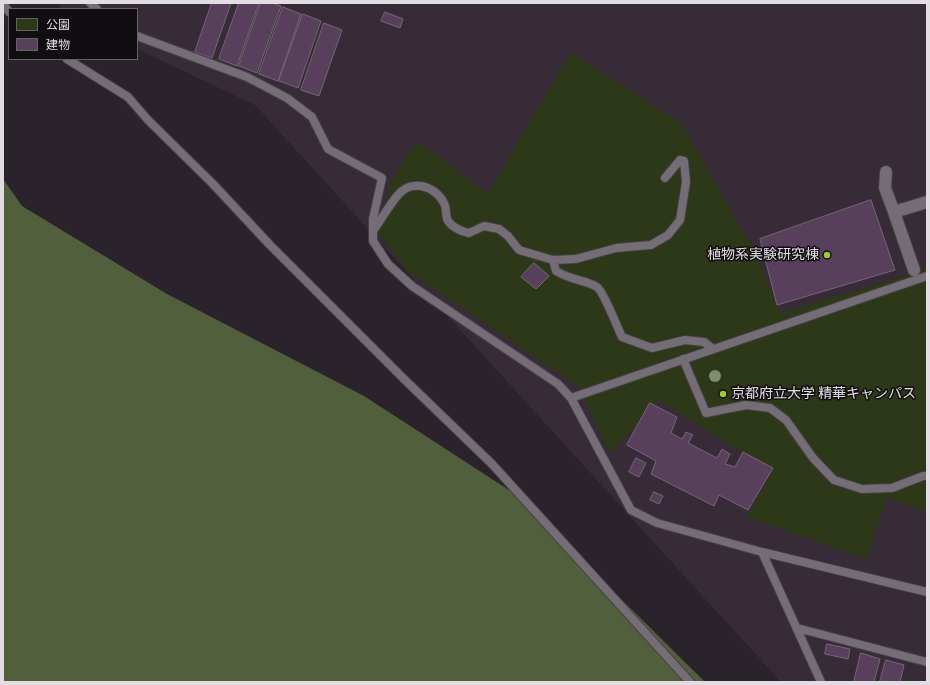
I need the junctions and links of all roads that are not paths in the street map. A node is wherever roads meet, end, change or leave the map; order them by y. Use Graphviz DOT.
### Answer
graph roads {
  1 [pos="138,36"];
  2 [pos="69,60"];
  3 [pos="886,172"];
  4 [pos="664,178"];
  5 [pos="927,202"];
  6 [pos="894,212"];
  7 [pos="373,231"];
  8 [pos="553,260"];
  9 [pos="914,270"];
  10 [pos="927,276"];
  11 [pos="713,349"];
  12 [pos="683,359"];
  13 [pos="571,398"];
  14 [pos="927,476"];
  15 [pos="762,552"];
  16 [pos="927,592"];
  17 [pos="797,628"];
  18 [pos="927,662"];
  19 [pos="690,682"];
  20 [pos="821,682"];
  1 -- 7 [label="lane"];
  2 -- 19 [label="lane"];
  3 -- 6 [label="street"];
  4 -- 8 [label="lane"];
  5 -- 6 [label="street"];
  6 -- 9 [label="street"];
  7 -- 8 [label="lane"];
  7 -- 13 [label="lane"];
  8 -- 11 [label="lane"];
  10 -- 11 [label="lane"];
  11 -- 12 [label="lane"];
  12 -- 13 [label="lane"];
  12 -- 14 [label="lane"];
  13 -- 15 [label="lane"];
  15 -- 16 [label="lane"];
  15 -- 17 [label="lane"];
  17 -- 18 [label="lane"];
  17 -- 20 [label="lane"];
}
